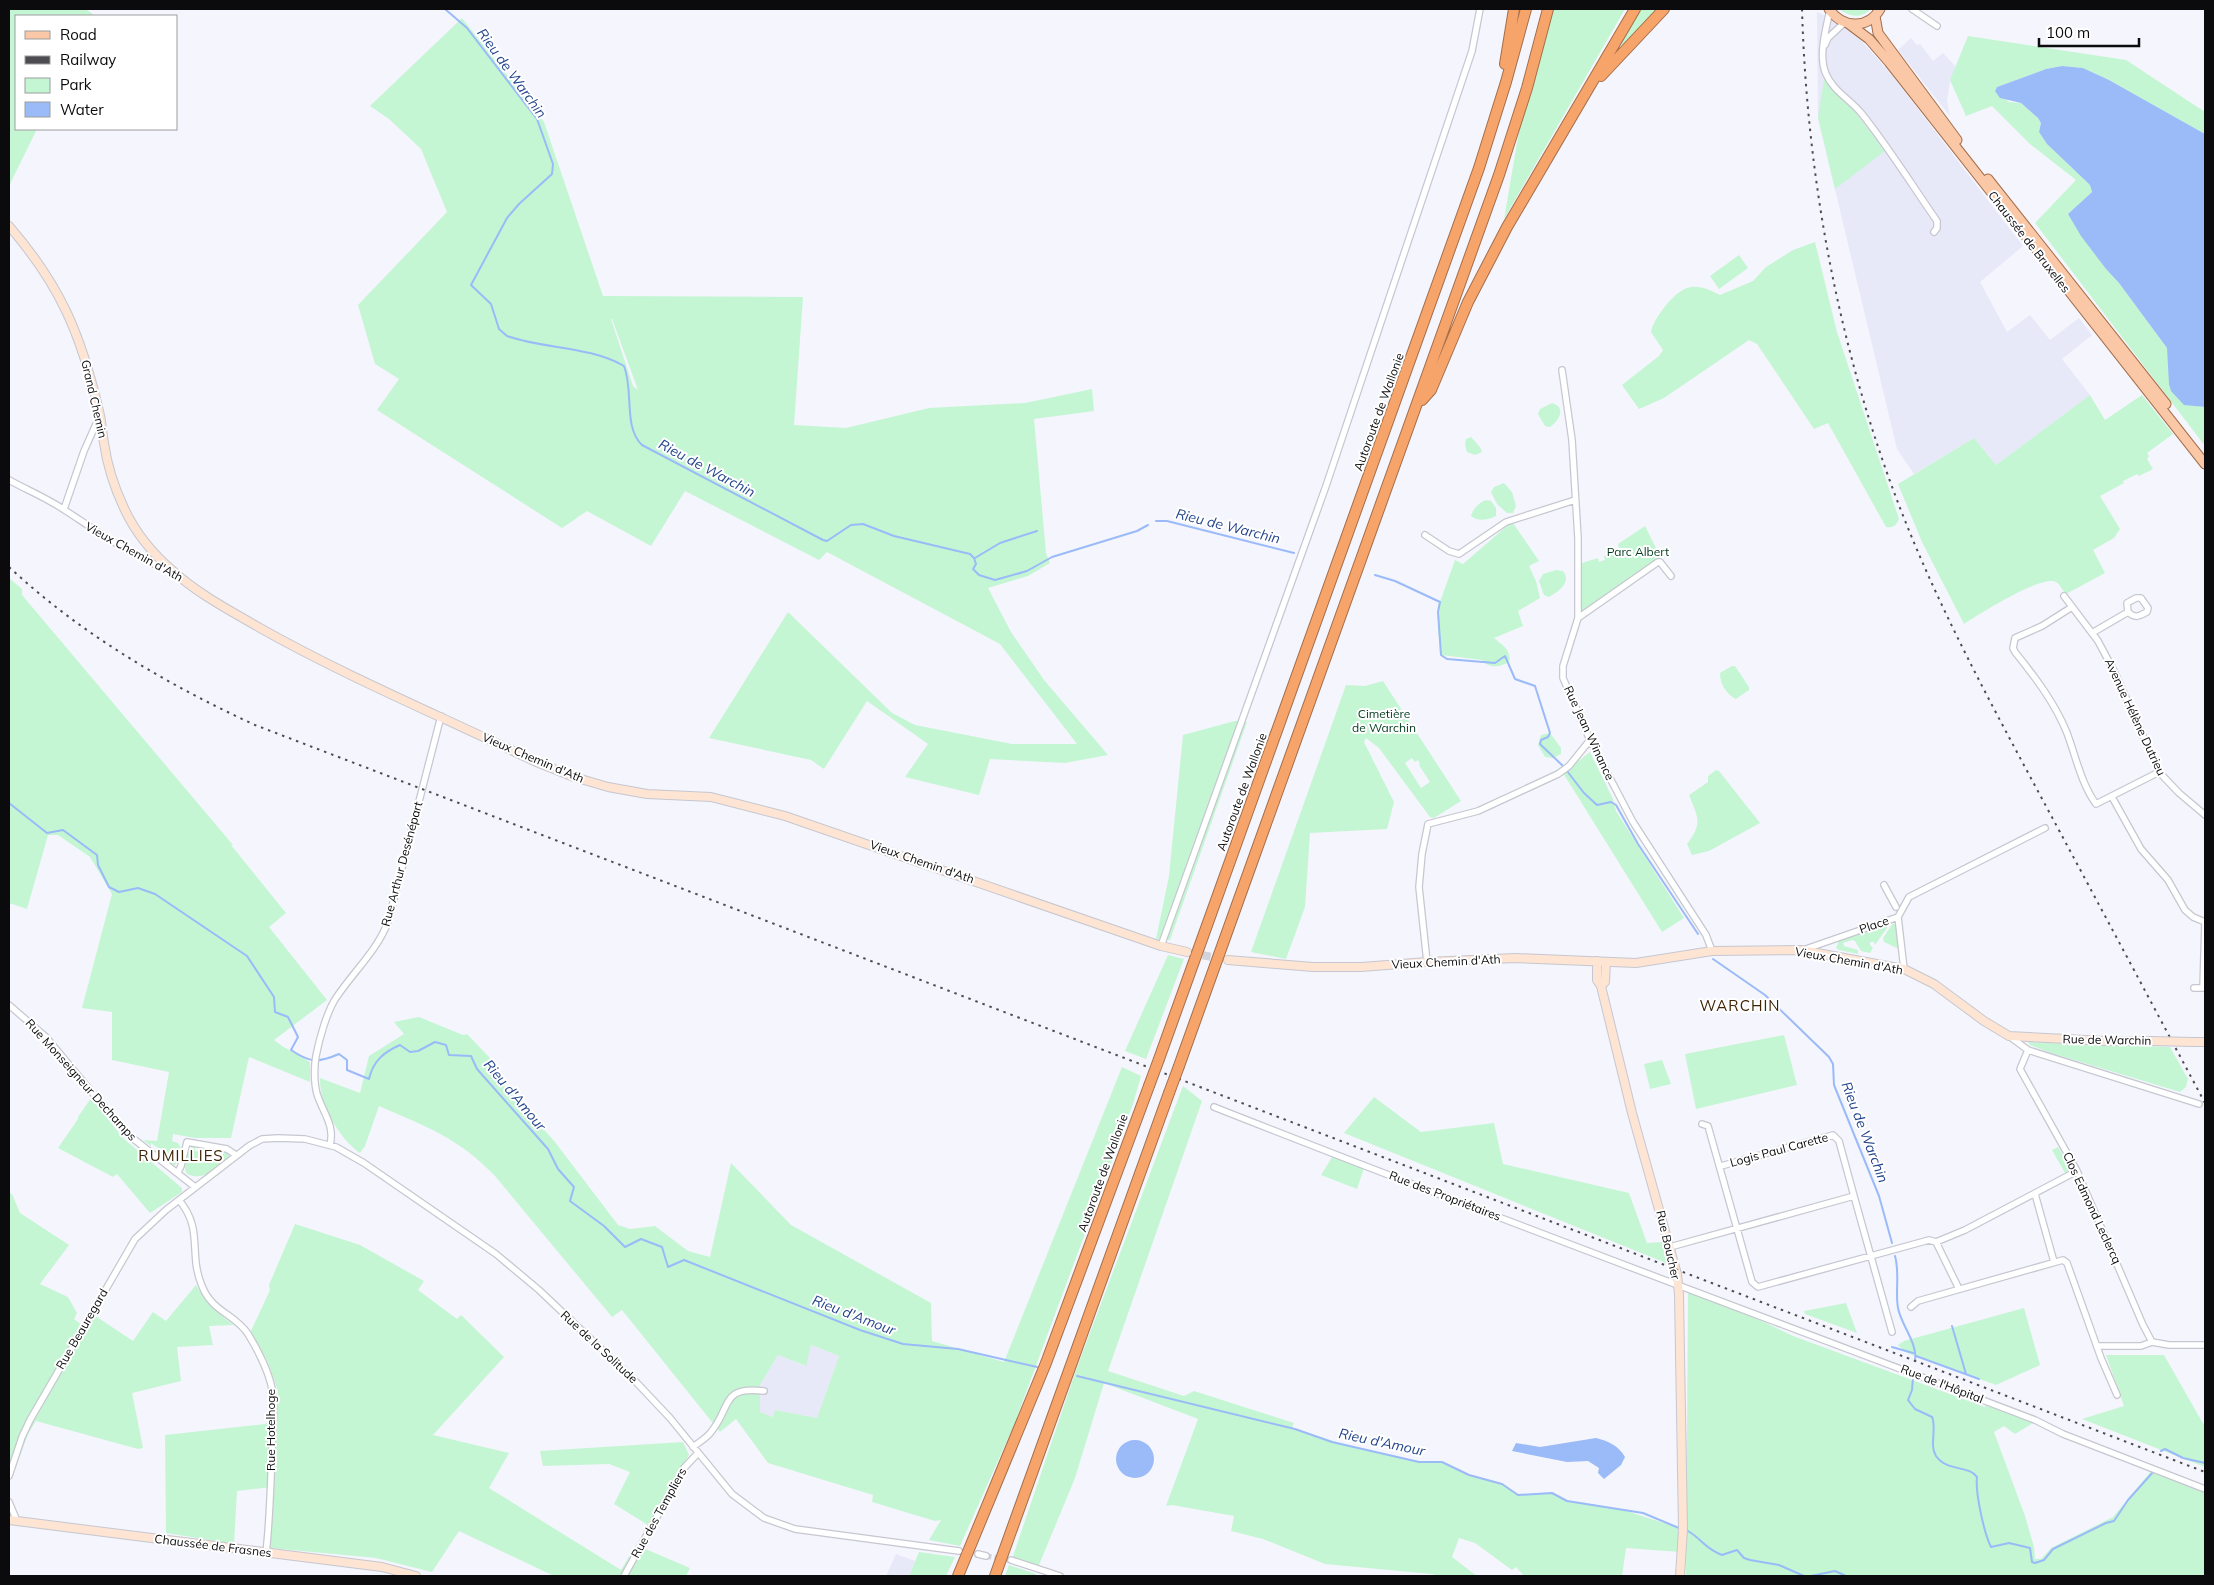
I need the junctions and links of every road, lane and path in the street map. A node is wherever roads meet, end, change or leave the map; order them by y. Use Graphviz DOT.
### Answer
graph roads {
  1 [pos="1480,9"];
  2 [pos="1514,9"];
  3 [pos="1526,9"];
  4 [pos="1548,9"];
  5 [pos="1635,9"];
  6 [pos="1664,9"];
  7 [pos="1829,9"];
  8 [pos="1912,9"];
  9 [pos="1878,12"];
  10 [pos="1847,23"];
  11 [pos="1937,26"];
  12 [pos="1824,47"];
  13 [pos="1506,82"];
  14 [pos="1578,104"];
  15 [pos="9,226"];
  16 [pos="1934,232"];
  17 [pos="1562,370"];
  18 [pos="1418,405"];
  19 [pos="100,414"];
  20 [pos="2205,454"];
  21 [pos="2205,464"];
  22 [pos="9,480"];
  23 [pos="1575,500"];
  24 [pos="64,509"];
  25 [pos="1425,535"];
  26 [pos="174,572"];
  27 [pos="1671,576"];
  28 [pos="2064,596"];
  29 [pos="2072,607"];
  30 [pos="2128,612"];
  31 [pos="1578,618"];
  32 [pos="2092,633"];
  33 [pos="441,716"];
  34 [pos="1590,740"];
  35 [pos="2159,772"];
  36 [pos="2112,797"];
  37 [pos="2205,815"];
  38 [pos="2045,828"];
  39 [pos="1884,885"];
  40 [pos="1896,907"];
  41 [pos="1898,917"];
  42 [pos="2205,922"];
  43 [pos="1161,946"];
  44 [pos="1801,950"];
  45 [pos="1712,951"];
  46 [pos="1187,952"];
  47 [pos="1228,960"];
  48 [pos="1597,961"];
  49 [pos="1427,962"];
  50 [pos="1606,962"];
  51 [pos="1904,969"];
  52 [pos="1601,986"];
  53 [pos="2194,988"];
  54 [pos="2204,988"];
  55 [pos="9,1005"];
  56 [pos="2009,1036"];
  57 [pos="2205,1042"];
  58 [pos="2028,1050"];
  59 [pos="2199,1104"];
  60 [pos="1214,1107"];
  61 [pos="1702,1124"];
  62 [pos="330,1145"];
  63 [pos="236,1155"];
  64 [pos="1721,1166"];
  65 [pos="2077,1171"];
  66 [pos="178,1172"];
  67 [pos="195,1187"];
  68 [pos="2035,1194"];
  69 [pos="1854,1196"];
  70 [pos="179,1200"];
  71 [pos="1737,1228"];
  72 [pos="1936,1242"];
  73 [pos="1670,1247"];
  74 [pos="1871,1256"];
  75 [pos="2054,1262"];
  76 [pos="1677,1283"];
  77 [pos="1959,1289"];
  78 [pos="1911,1307"];
  79 [pos="1892,1332"];
  80 [pos="2152,1342"];
  81 [pos="2205,1345"];
  82 [pos="2098,1346"];
  83 [pos="764,1391"];
  84 [pos="2117,1395"];
  85 [pos="693,1447"];
  86 [pos="698,1453"];
  87 [pos="9,1476"];
  88 [pos="2205,1489"];
  89 [pos="9,1502"];
  90 [pos="13,1520"];
  91 [pos="959,1551"];
  92 [pos="266,1553"];
  93 [pos="978,1554"];
  94 [pos="986,1556"];
  95 [pos="1011,1560"];
  96 [pos="416,1576"];
  97 [pos="624,1576"];
  98 [pos="958,1576"];
  99 [pos="995,1576"];
  100 [pos="1060,1576"];
  101 [pos="1680,1576"];
  1 -- 43 [label="street"];
  2 -- 13 [label="highway"];
  3 -- 13 [label="highway, Autoroute de Wallonie"];
  4 -- 18 [label="highway"];
  5 -- 14 [label="highway"];
  6 -- 14 [label="highway"];
  7 -- 10 [label="main road, Chaussée de Bruxelles"];
  7 -- 12 [label="street"];
  8 -- 11 [label="street"];
  9 -- 10 [label="main road"];
  9 -- 20 [label="main road, Chaussée de Bruxelles"];
  10 -- 12 [label="street"];
  10 -- 21 [label="main road, Chaussée de Bruxelles"];
  12 -- 16 [label="street"];
  13 -- 98 [label="highway, Autoroute de Wallonie, bridge"];
  14 -- 18 [label="highway"];
  15 -- 19 [label="street, Grand Chemin"];
  17 -- 23 [label="street, Rue Jean Winance"];
  18 -- 99 [label="highway, bridge"];
  19 -- 24 [label="street"];
  19 -- 26 [label="street, Grand Chemin"];
  22 -- 24 [label="street, Vieux Chemin d'Ath"];
  23 -- 25 [label="street"];
  23 -- 31 [label="street, Rue Jean Winance"];
  24 -- 26 [label="street, Vieux Chemin d'Ath"];
  26 -- 33 [label="street, Vieux Chemin d'Ath"];
  27 -- 31 [label="street"];
  28 -- 29 [label="street, Avenue Hélène Dutrieu"];
  29 -- 32 [label="street, Avenue Hélène Dutrieu"];
  29 -- 36 [label="street"];
  30 -- 32 [label="street"];
  31 -- 34 [label="street, Rue Jean Winance"];
  32 -- 35 [label="street, Avenue Hélène Dutrieu"];
  33 -- 43 [label="street, Vieux Chemin d'Ath"];
  33 -- 62 [label="street, Rue Arthur Desénépart"];
  34 -- 45 [label="street, Rue Jean Winance"];
  34 -- 49 [label="street"];
  35 -- 36 [label="street"];
  35 -- 37 [label="street, Avenue Hélène Dutrieu"];
  36 -- 42 [label="street"];
  38 -- 41 [label="street"];
  39 -- 40 [label="street"];
  41 -- 44 [label="street, Place"];
  41 -- 51 [label="street, Place"];
  42 -- 54 [label="street"];
  43 -- 46 [label="street, Vieux Chemin d'Ath"];
  44 -- 45 [label="street, Vieux Chemin d'Ath"];
  44 -- 51 [label="street, Vieux Chemin d'Ath"];
  45 -- 50 [label="street, Vieux Chemin d'Ath"];
  47 -- 49 [label="street, Vieux Chemin d'Ath"];
  48 -- 49 [label="street, Vieux Chemin d'Ath"];
  48 -- 50 [label="street, Vieux Chemin d'Ath"];
  48 -- 52 [label="street, Rue Boucher"];
  50 -- 52 [label="street, Rue Boucher"];
  51 -- 56 [label="street, Vieux Chemin d'Ath"];
  52 -- 73 [label="street, Rue Boucher"];
  53 -- 54 [label="street"];
  55 -- 66 [label="street, Rue Monseigneur Dechamps"];
  56 -- 57 [label="street, Rue de Warchin, bridge"];
  56 -- 58 [label="street, Vieux Chemin d'Ath"];
  58 -- 59 [label="street, Vieux Chemin d'Ath"];
  58 -- 65 [label="street, Clos Edmond Leclercq"];
  60 -- 76 [label="street, Rue des Propriétaires"];
  61 -- 64 [label="street, Logis Paul Carette"];
  62 -- 63 [label="street, Rue de la Solitude"];
  62 -- 85 [label="street, Rue de la Solitude"];
  63 -- 66 [label="street"];
  63 -- 67 [label="street"];
  64 -- 69 [label="street, Logis Paul Carette"];
  64 -- 71 [label="street, Logis Paul Carette"];
  65 -- 68 [label="street"];
  65 -- 80 [label="street, Clos Edmond Leclercq"];
  66 -- 67 [label="street, Rue Monseigneur Dechamps"];
  67 -- 70 [label="street"];
  68 -- 72 [label="street"];
  68 -- 75 [label="street"];
  69 -- 71 [label="street"];
  69 -- 74 [label="street, Logis Paul Carette"];
  70 -- 87 [label="street, Rue Beauregard"];
  70 -- 92 [label="street, Rue Hotelhoge"];
  71 -- 73 [label="street"];
  71 -- 74 [label="street, Logis Paul Carette"];
  72 -- 74 [label="street"];
  72 -- 77 [label="street"];
  73 -- 76 [label="street, Rue Boucher"];
  74 -- 79 [label="street, Logis Paul Carette"];
  75 -- 77 [label="street"];
  75 -- 82 [label="street"];
  76 -- 88 [label="street, Rue de l'Hôpital"];
  76 -- 101 [label="street, Rue Boucher"];
  77 -- 78 [label="street"];
  80 -- 81 [label="street"];
  80 -- 82 [label="street"];
  82 -- 84 [label="street"];
  83 -- 85 [label="street"];
  85 -- 86 [label="street, Rue de la Solitude"];
  86 -- 91 [label="street, Rue de la Solitude"];
  86 -- 97 [label="street, Rue des Templiers"];
  89 -- 90 [label="street"];
  90 -- 92 [label="street, Chaussée de Frasnes"];
  92 -- 96 [label="street, Chaussée de Frasnes"];
  93 -- 94 [label="street"];
  95 -- 100 [label="street"];
}
